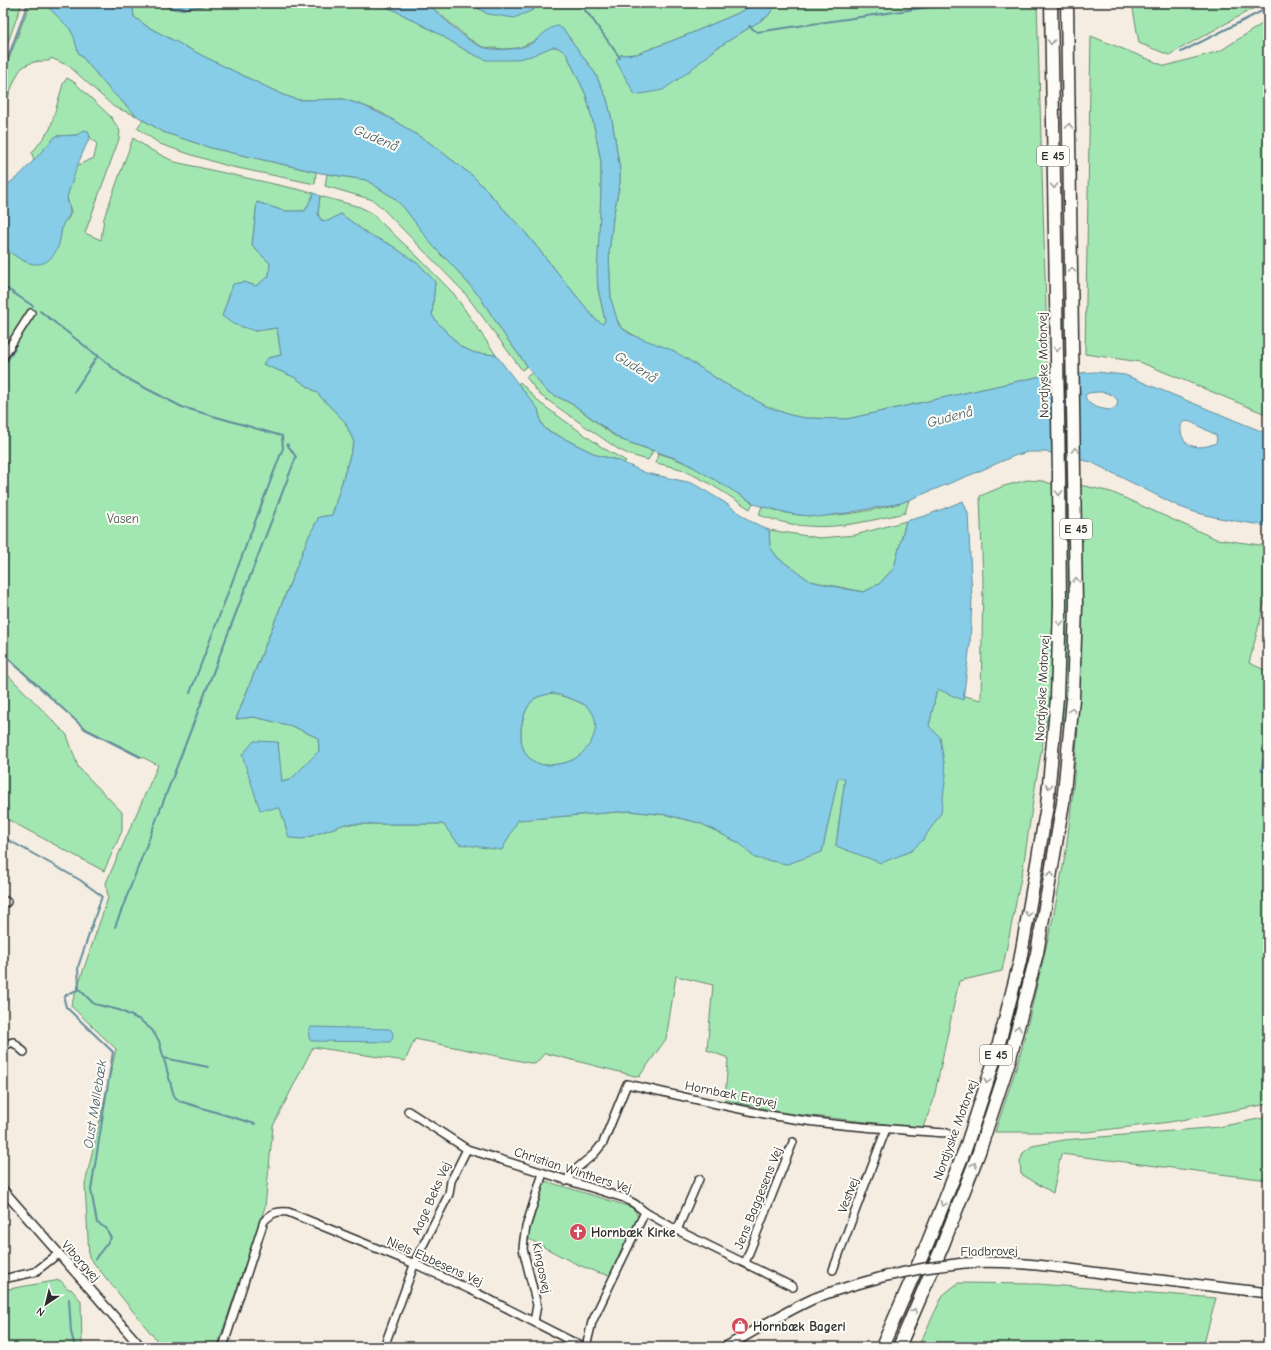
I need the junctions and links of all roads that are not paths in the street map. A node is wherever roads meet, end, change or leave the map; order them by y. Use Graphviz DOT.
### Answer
graph roads {
  1 [pos="1051,3"];
  2 [pos="1067,3"];
  3 [pos="32,313"];
  4 [pos="3,357"];
  5 [pos="3,1046"];
  6 [pos="24,1052"];
  7 [pos="408,1111"];
  8 [pos="886,1129"];
  9 [pos="947,1133"];
  10 [pos="793,1142"];
  11 [pos="467,1149"];
  12 [pos="543,1173"];
  13 [pos="698,1179"];
  14 [pos="566,1181"];
  15 [pos="3,1190"];
  16 [pos="645,1212"];
  17 [pos="677,1230"];
  18 [pos="58,1254"];
  19 [pos="745,1263"];
  20 [pos="415,1264"];
  21 [pos="833,1270"];
  22 [pos="3,1279"];
  23 [pos="793,1286"];
  24 [pos="1268,1293"];
  25 [pos="534,1322"];
  26 [pos="141,1347"];
  27 [pos="222,1347"];
  28 [pos="384,1347"];
  29 [pos="583,1347"];
  30 [pos="586,1347"];
  31 [pos="726,1347"];
  32 [pos="882,1347"];
  33 [pos="899,1347"];
  1 -- 32 [label="highway, Nordjyske Motorvej / E 45, one-way"];
  33 -- 2 [label="highway, E 45, one-way"];
  3 -- 4 [label="street"];
  5 -- 6 [label="street"];
  7 -- 11 [label="street, Christian Winthers Vej"];
  8 -- 9 [label="street, Hornbæk Engvej"];
  8 -- 14 [label="street, Hornbæk Engvej"];
  8 -- 21 [label="street, Vestvej"];
  10 -- 19 [label="street, Jens Baggesens Vej"];
  11 -- 12 [label="street, Christian Winthers Vej"];
  11 -- 20 [label="street, Aage Beks Vej"];
  12 -- 14 [label="street, Christian Winthers Vej"];
  12 -- 25 [label="street, Kingosvej"];
  13 -- 17 [label="street"];
  14 -- 16 [label="street, Christian Winthers Vej"];
  15 -- 18 [label="street, Viborgvej"];
  16 -- 17 [label="street, Christian Winthers Vej"];
  16 -- 30 [label="street"];
  17 -- 19 [label="street, Christian Winthers Vej"];
  18 -- 22 [label="street"];
  18 -- 26 [label="street, Viborgvej"];
  19 -- 23 [label="street, Christian Winthers Vej"];
  20 -- 25 [label="street, Niels Ebbesens Vej"];
  20 -- 27 [label="street, Niels Ebbesens Vej"];
  20 -- 28 [label="street, Aage Beks Vej"];
  24 -- 31 [label="main road, Fladbrovej, bridge"];
  25 -- 29 [label="street, Niels Ebbesens Vej"];
}
